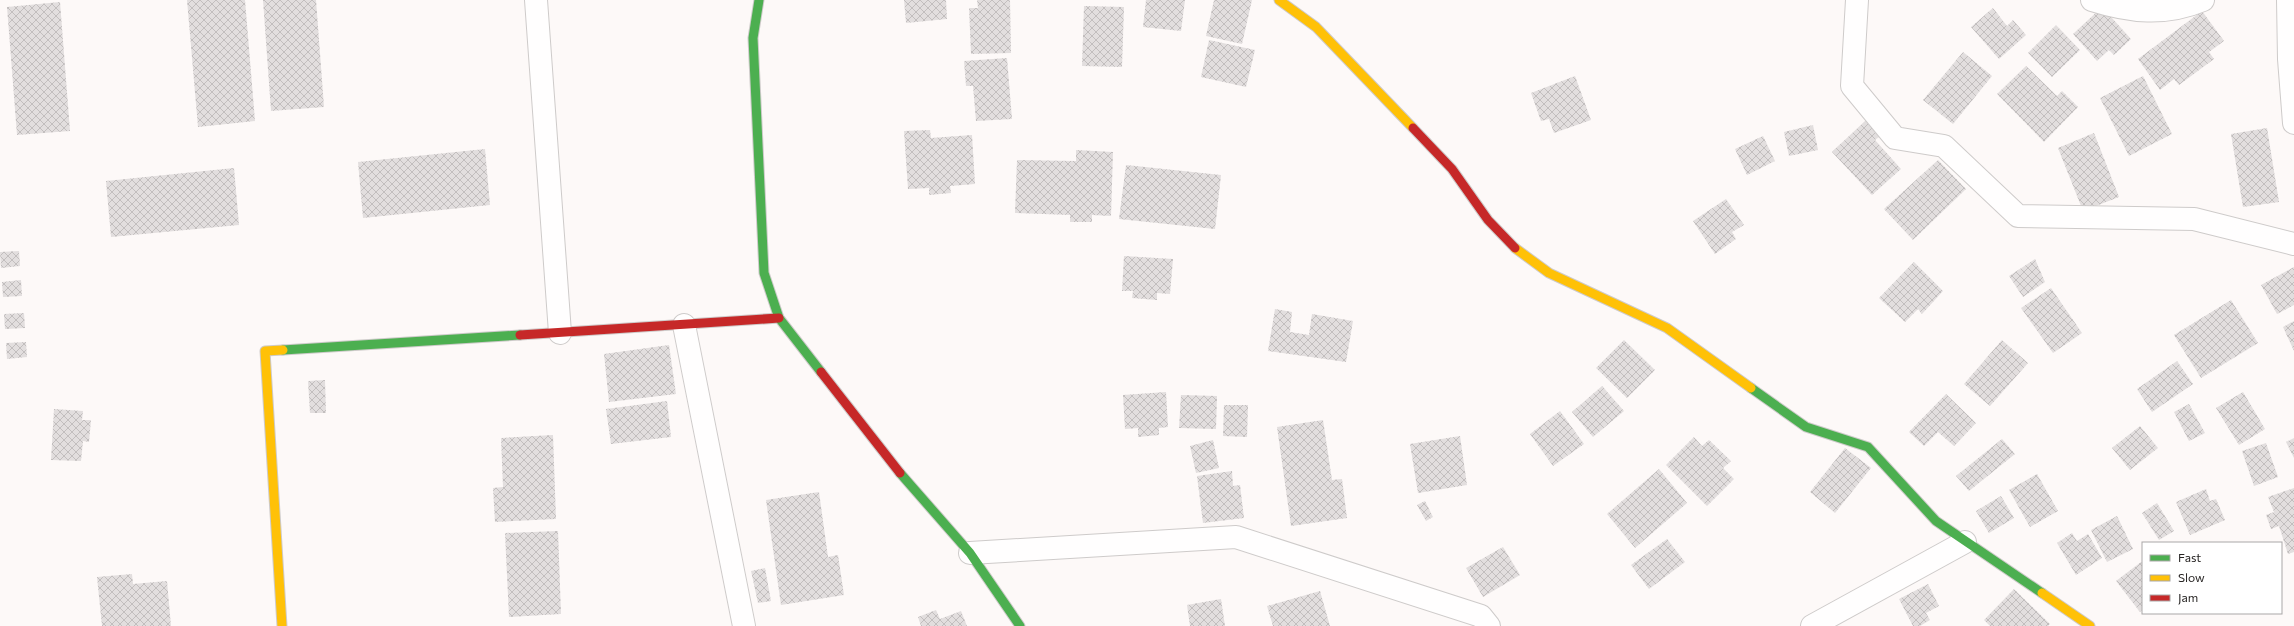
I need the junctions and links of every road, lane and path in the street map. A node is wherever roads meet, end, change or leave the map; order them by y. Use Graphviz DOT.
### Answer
graph roads {
  1 [pos="536,0"];
  2 [pos="759,0"];
  3 [pos="1279,0"];
  4 [pos="1857,0"];
  5 [pos="2092,0"];
  6 [pos="2203,0"];
  7 [pos="2288,0"];
  8 [pos="2294,123"];
  9 [pos="2294,244"];
  10 [pos="780,318"];
  11 [pos="684,325"];
  12 [pos="560,333"];
  13 [pos="1965,542"];
  14 [pos="970,553"];
  15 [pos="282,626"];
  16 [pos="744,626"];
  17 [pos="1020,626"];
  18 [pos="1489,626"];
  19 [pos="1812,626"];
  20 [pos="2090,626"];
  1 -- 12 [label="street"];
  2 -- 10 [label="street"];
  3 -- 13 [label="street"];
  4 -- 9 [label="street"];
  5 -- 6 [label="street"];
  7 -- 8 [label="street"];
  10 -- 11 [label="street"];
  10 -- 14 [label="street"];
  11 -- 12 [label="street"];
  11 -- 16 [label="street"];
  12 -- 15 [label="street"];
  13 -- 19 [label="street"];
  13 -- 20 [label="street"];
  14 -- 17 [label="street"];
  14 -- 18 [label="street"];
}
